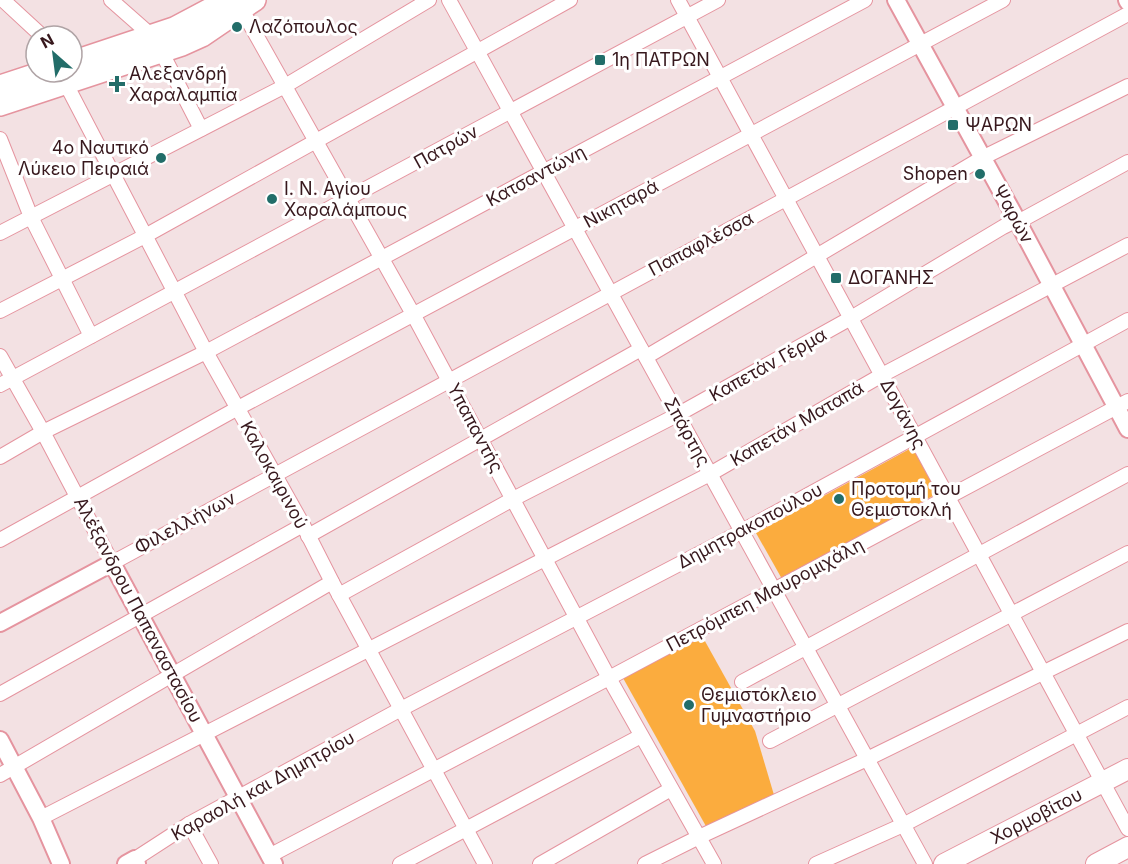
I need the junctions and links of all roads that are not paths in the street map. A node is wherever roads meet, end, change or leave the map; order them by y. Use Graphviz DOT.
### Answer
graph roads {
  1 [pos="3,0"];
  2 [pos="111,0"];
  3 [pos="429,0"];
  4 [pos="448,0"];
  5 [pos="570,0"];
  6 [pos="678,0"];
  7 [pos="718,0"];
  8 [pos="865,0"];
  9 [pos="896,0"];
  10 [pos="1003,0"];
  11 [pos="235,2"];
  12 [pos="1128,14"];
  13 [pos="686,17"];
  14 [pos="29,24"];
  15 [pos="920,44"];
  16 [pos="158,45"];
  17 [pos="477,51"];
  18 [pos="84,60"];
  19 [pos="84,76"];
  20 [pos="24,78"];
  21 [pos="720,78"];
  22 [pos="66,84"];
  23 [pos="0,86"];
  24 [pos="285,86"];
  25 [pos="1128,86"];
  26 [pos="0,105"];
  27 [pos="954,108"];
  28 [pos="510,112"];
  29 [pos="201,129"];
  30 [pos="751,135"];
  31 [pos="0,139"];
  32 [pos="317,141"];
  33 [pos="982,158"];
  34 [pos="1128,162"];
  35 [pos="543,172"];
  36 [pos="113,174"];
  37 [pos="786,199"];
  38 [pos="348,200"];
  39 [pos="31,217"];
  40 [pos="1018,222"];
  41 [pos="574,228"];
  42 [pos="0,232"];
  43 [pos="145,236"];
  44 [pos="1128,245"];
  45 [pos="818,257"];
  46 [pos="381,258"];
  47 [pos="60,278"];
  48 [pos="1051,285"];
  49 [pos="174,291"];
  50 [pos="610,293"];
  51 [pos="0,311"];
  52 [pos="413,314"];
  53 [pos="851,318"];
  54 [pos="1128,320"];
  55 [pos="91,336"];
  56 [pos="1084,344"];
  57 [pos="206,352"];
  58 [pos="643,353"];
  59 [pos="0,356"];
  60 [pos="882,375"];
  61 [pos="13,378"];
  62 [pos="449,381"];
  63 [pos="0,385"];
  64 [pos="1122,404"];
  65 [pos="238,408"];
  66 [pos="677,415"];
  67 [pos="1128,429"];
  68 [pos="43,432"];
  69 [pos="915,435"];
  70 [pos="480,438"];
  71 [pos="0,457"];
  72 [pos="275,474"];
  73 [pos="710,474"];
  74 [pos="1128,474"];
  75 [pos="948,497"];
  76 [pos="78,498"];
  77 [pos="513,500"];
  78 [pos="306,531"];
  79 [pos="741,531"];
  80 [pos="0,540"];
  81 [pos="1128,553"];
  82 [pos="979,555"];
  83 [pos="545,560"];
  84 [pos="112,562"];
  85 [pos="332,582"];
  86 [pos="774,590"];
  87 [pos="339,595"];
  88 [pos="1011,614"];
  89 [pos="141,617"];
  90 [pos="576,618"];
  91 [pos="0,623"];
  92 [pos="1128,631"];
  93 [pos="806,648"];
  94 [pos="368,649"];
  95 [pos="1043,672"];
  96 [pos="172,675"];
  97 [pos="609,678"];
  98 [pos="742,682"];
  99 [pos="0,694"];
  100 [pos="837,705"];
  101 [pos="1128,707"];
  102 [pos="401,709"];
  103 [pos="204,734"];
  104 [pos="1076,734"];
  105 [pos="640,736"];
  106 [pos="0,740"];
  107 [pos="770,741"];
  108 [pos="867,759"];
  109 [pos="1128,769"];
  110 [pos="7,770"];
  111 [pos="434,770"];
  112 [pos="1103,782"];
  113 [pos="671,789"];
  114 [pos="238,798"];
  115 [pos="41,818"];
  116 [pos="189,824"];
  117 [pos="903,825"];
  118 [pos="465,829"];
  119 [pos="1128,829"];
  120 [pos="699,837"];
  121 [pos="1128,848"];
  122 [pos="271,860"];
  123 [pos="132,862"];
  124 [pos="61,864"];
  125 [pos="211,864"];
  126 [pos="400,864"];
  127 [pos="485,864"];
  128 [pos="540,864"];
  129 [pos="645,864"];
  130 [pos="714,864"];
  131 [pos="816,864"];
  132 [pos="925,864"];
  133 [pos="944,864"];
  134 [pos="1096,864"];
  1 -- 14 [label="street"];
  2 -- 16 [label="street"];
  3 -- 24 [label="street"];
  4 -- 17 [label="street, Σπάρτης"];
  5 -- 17 [label="street"];
  6 -- 13 [label="street, Δογάνης"];
  7 -- 13 [label="street, Πατρών"];
  8 -- 21 [label="street, Κατσαντώνη"];
  9 -- 15 [label="street, Ψαρών"];
  10 -- 15 [label="street, Νικηταρά"];
  11 -- 16 [label="main road"];
  11 -- 24 [label="street, Υπαπαντής"];
  12 -- 27 [label="street, Παπαφλέσσα"];
  13 -- 21 [label="street, Δογάνης"];
  13 -- 28 [label="street, Πατρών"];
  15 -- 27 [label="street, Ψαρών"];
  15 -- 30 [label="street, Νικηταρά"];
  16 -- 18 [label="main road"];
  16 -- 19 [label="main road"];
  16 -- 29 [label="street"];
  17 -- 28 [label="street, Σπάρτης"];
  17 -- 32 [label="street"];
  20 -- 23 [label="main road"];
  21 -- 30 [label="street, Δογάνης"];
  21 -- 35 [label="street, Κατσαντώνη"];
  22 -- 26 [label="main road"];
  22 -- 36 [label="street, Καλοκαιρινού"];
  24 -- 29 [label="street"];
  24 -- 32 [label="street, Υπαπαντής"];
  25 -- 33 [label="street"];
  27 -- 33 [label="street, Ψαρών"];
  27 -- 37 [label="street, Παπαφλέσσα"];
  28 -- 35 [label="street, Σπάρτης"];
  28 -- 38 [label="street, Πατρών"];
  29 -- 36 [label="street"];
  30 -- 37 [label="street, Δογάνης"];
  30 -- 41 [label="street, Νικηταρά"];
  31 -- 39 [label="street"];
  32 -- 38 [label="street, Υπαπαντής"];
  32 -- 43 [label="street"];
  33 -- 40 [label="street, Ψαρών"];
  33 -- 45 [label="street"];
  34 -- 40 [label="street, Καπετάν Γέρμα"];
  35 -- 41 [label="street, Σπάρτης"];
  35 -- 46 [label="street, Κατσαντώνη"];
  36 -- 39 [label="street"];
  36 -- 43 [label="street, Καλοκαιρινού"];
  37 -- 45 [label="street, Δογάνης"];
  37 -- 50 [label="street, Παπαφλέσσα"];
  38 -- 46 [label="street, Υπαπαντής"];
  38 -- 49 [label="street, Πατρών"];
  39 -- 42 [label="street"];
  39 -- 47 [label="street"];
  40 -- 48 [label="street, Ψαρών"];
  40 -- 53 [label="street, Καπετάν Γέρμα"];
  41 -- 50 [label="street, Σπάρτης"];
  41 -- 52 [label="street, Νικηταρά"];
  43 -- 47 [label="street"];
  43 -- 49 [label="street, Καλοκαιρινού"];
  44 -- 48 [label="street, Καπετάν Ματαπά"];
  45 -- 53 [label="street, Δογάνης"];
  45 -- 58 [label="street"];
  46 -- 52 [label="street, Υπαπαντής"];
  46 -- 57 [label="street, Κατσαντώνη"];
  47 -- 51 [label="street"];
  47 -- 55 [label="street"];
  48 -- 56 [label="street, Ψαρών"];
  48 -- 60 [label="street, Καπετάν Ματαπά"];
  49 -- 55 [label="street, Πατρών"];
  49 -- 57 [label="street, Καλοκαιρινού"];
  50 -- 58 [label="street, Σπάρτης"];
  50 -- 62 [label="street, Παπαφλέσσα"];
  52 -- 62 [label="street, Υπαπαντής"];
  52 -- 65 [label="street, Νικηταρά"];
  53 -- 60 [label="street, Δογάνης"];
  53 -- 66 [label="street, Καπετάν Γέρμα"];
  54 -- 56 [label="street, Δημητρακοπούλου"];
  55 -- 61 [label="street, Πατρών"];
  56 -- 64 [label="street, Ψαρών"];
  56 -- 69 [label="street, Δημητρακοπούλου"];
  57 -- 65 [label="street, Καλοκαιρινού"];
  57 -- 68 [label="street, Κατσαντώνη"];
  58 -- 66 [label="street, Σπάρτης"];
  58 -- 70 [label="street"];
  59 -- 61 [label="street, Αλέξανδρου Παπαναστασίου"];
  60 -- 69 [label="street, Δογάνης"];
  60 -- 73 [label="street, Καπετάν Ματαπά"];
  61 -- 63 [label="street, Πατρών"];
  61 -- 68 [label="street, Αλέξανδρου Παπαναστασίου"];
  62 -- 70 [label="street, Υπαπαντής"];
  62 -- 72 [label="street, Παπαφλέσσα"];
  64 -- 67 [label="street, Ψαρών"];
  64 -- 75 [label="street, Πετρόμπεη Μαυρομιχάλη"];
  65 -- 72 [label="street, Καλοκαιρινού"];
  65 -- 76 [label="street, Νικηταρά"];
  66 -- 73 [label="street, Σπάρτης"];
  66 -- 77 [label="street, Καπετάν Γέρμα"];
  68 -- 71 [label="street, Κατσαντώνη"];
  68 -- 76 [label="street, Αλέξανδρου Παπαναστασίου"];
  69 -- 75 [label="street, Δογάνης"];
  69 -- 79 [label="street, Δημητρακοπούλου"];
  70 -- 77 [label="street, Υπαπαντής"];
  70 -- 78 [label="street"];
  72 -- 78 [label="street, Καλοκαιρινού"];
  72 -- 84 [label="street, Φιλελλήνων"];
  73 -- 79 [label="street, Σπάρτης"];
  73 -- 83 [label="street, Καπετάν Ματαπά"];
  74 -- 82 [label="street"];
  75 -- 82 [label="street, Δογάνης"];
  75 -- 86 [label="street, Πετρόμπεη Μαυρομιχάλη"];
  76 -- 80 [label="street, Νικηταρά"];
  76 -- 84 [label="street, Αλέξανδρου Παπαναστασίου"];
  77 -- 83 [label="street, Υπαπαντής"];
  77 -- 87 [label="street, Καπετάν Γέρμα"];
  78 -- 85 [label="street, Καλοκαιρινού"];
  78 -- 89 [label="street"];
  79 -- 86 [label="street, Σπάρτης"];
  79 -- 90 [label="street, Δημητρακοπούλου"];
  81 -- 88 [label="street"];
  82 -- 88 [label="street, Δογάνης"];
  82 -- 93 [label="street"];
  83 -- 90 [label="street, Υπαπαντής"];
  83 -- 94 [label="street, Καπετάν Ματαπά"];
  84 -- 89 [label="street, Αλέξανδρου Παπαναστασίου"];
  84 -- 91 [label="street, Φιλελλήνων"];
  85 -- 87 [label="street, Καλοκαιρινού"];
  85 -- 96 [label="street"];
  86 -- 93 [label="street, Σπάρτης"];
  86 -- 97 [label="street, Πετρόμπεη Μαυρομιχάλη"];
  87 -- 94 [label="street, Καλοκαιρινού"];
  88 -- 95 [label="street, Δογάνης"];
  88 -- 100 [label="street"];
  89 -- 96 [label="street, Αλέξανδρου Παπαναστασίου"];
  89 -- 99 [label="street"];
  90 -- 97 [label="street, Υπαπαντής"];
  90 -- 102 [label="street, Δημητρακοπούλου"];
  92 -- 95 [label="street"];
  93 -- 98 [label="street"];
  93 -- 100 [label="street, Σπάρτης"];
  94 -- 102 [label="street, Καλοκαιρινού"];
  94 -- 103 [label="street, Καπετάν Ματαπά"];
  95 -- 104 [label="street, Δογάνης"];
  95 -- 108 [label="street"];
  96 -- 103 [label="street, Αλέξανδρου Παπαναστασίου"];
  96 -- 110 [label="street"];
  97 -- 105 [label="street, Υπαπαντής"];
  97 -- 111 [label="street, Πετρόμπεη Μαυρομιχάλη"];
  100 -- 107 [label="street"];
  100 -- 108 [label="street, Σπάρτης"];
  101 -- 104 [label="street"];
  102 -- 111 [label="street, Καλοκαιρινού"];
  102 -- 114 [label="street, Καραολή και Δημητρίου"];
  103 -- 114 [label="street, Αλέξανδρου Παπαναστασίου"];
  103 -- 115 [label="street, Καπετάν Ματαπά"];
  104 -- 112 [label="street, Δογάνης"];
  104 -- 117 [label="street"];
  105 -- 113 [label="street, Υπαπαντής"];
  105 -- 118 [label="street"];
  106 -- 110 [label="street"];
  108 -- 117 [label="street, Σπάρτης"];
  108 -- 120 [label="street"];
  109 -- 112 [label="main road, Χορμοβίτου"];
  110 -- 115 [label="street"];
  111 -- 118 [label="street, Καλοκαιρινού"];
  111 -- 122 [label="street, Πετρόμπεη Μαυρομιχάλη"];
  112 -- 119 [label="street, Δογάνης"];
  112 -- 133 [label="main road, Χορμοβίτου"];
  113 -- 120 [label="street, Υπαπαντής"];
  113 -- 128 [label="street"];
  114 -- 116 [label="street, Καραολή και Δημητρίου"];
  114 -- 122 [label="street, Αλέξανδρου Παπαναστασίου"];
  115 -- 124 [label="street"];
  116 -- 123 [label="street, Καραολή και Δημητρίου"];
  116 -- 125 [label="street"];
  117 -- 131 [label="street"];
  117 -- 132 [label="street, Σπάρτης"];
  118 -- 126 [label="street"];
  118 -- 127 [label="street, Καλοκαιρινού"];
  120 -- 129 [label="street"];
  120 -- 130 [label="street, Υπαπαντής"];
  121 -- 134 [label="main road"];
}
